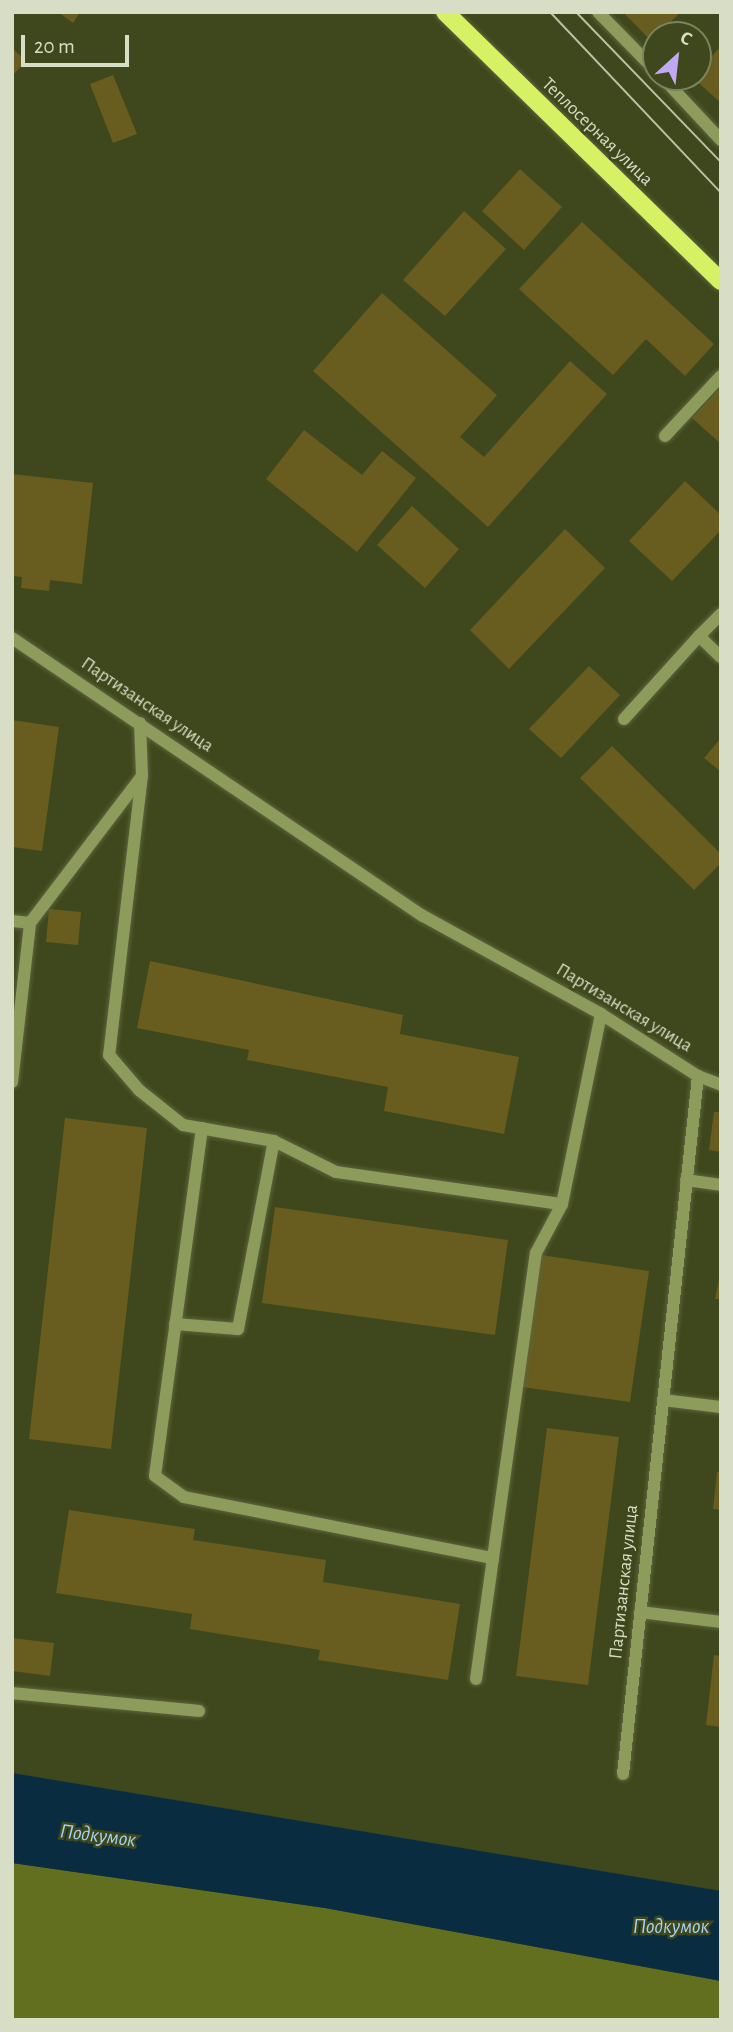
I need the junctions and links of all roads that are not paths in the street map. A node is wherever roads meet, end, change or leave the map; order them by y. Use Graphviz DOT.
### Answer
graph roads {
  1 [pos="445,12"];
  2 [pos="598,12"];
  3 [pos="642,57"];
  4 [pos="675,91"];
  5 [pos="721,140"];
  6 [pos="721,281"];
  7 [pos="721,376"];
  8 [pos="665,436"];
  9 [pos="721,614"];
  10 [pos="699,636"];
  11 [pos="12,638"];
  12 [pos="721,657"];
  13 [pos="624,719"];
  14 [pos="140,723"];
  15 [pos="142,775"];
  16 [pos="12,921"];
  17 [pos="30,923"];
  18 [pos="601,1014"];
  19 [pos="698,1076"];
  20 [pos="12,1082"];
  21 [pos="721,1085"];
  22 [pos="202,1128"];
  23 [pos="274,1141"];
  24 [pos="686,1180"];
  25 [pos="721,1185"];
  26 [pos="562,1204"];
  27 [pos="175,1324"];
  28 [pos="663,1400"];
  29 [pos="721,1407"];
  30 [pos="493,1558"];
  31 [pos="640,1612"];
  32 [pos="721,1622"];
  33 [pos="476,1679"];
  34 [pos="12,1693"];
  35 [pos="200,1711"];
  36 [pos="623,1774"];
  1 -- 6 [label="main road, Теплосерная улица"];
  2 -- 3 [label="street"];
  4 -- 5 [label="street"];
  7 -- 8 [label="street"];
  9 -- 10 [label="street"];
  10 -- 12 [label="street"];
  10 -- 13 [label="street"];
  11 -- 14 [label="street, Партизанская улица"];
  14 -- 15 [label="street"];
  14 -- 18 [label="street, Партизанская улица"];
  15 -- 17 [label="street"];
  15 -- 22 [label="street"];
  16 -- 17 [label="street"];
  17 -- 20 [label="street"];
  18 -- 19 [label="street, Партизанская улица"];
  18 -- 26 [label="street"];
  19 -- 21 [label="street"];
  19 -- 24 [label="street, Партизанская улица"];
  22 -- 23 [label="street"];
  22 -- 27 [label="street"];
  23 -- 26 [label="street"];
  23 -- 27 [label="street"];
  24 -- 25 [label="street"];
  24 -- 28 [label="street, Партизанская улица"];
  26 -- 30 [label="street"];
  27 -- 30 [label="street"];
  28 -- 29 [label="street"];
  28 -- 31 [label="street, Партизанская улица"];
  30 -- 33 [label="street"];
  31 -- 32 [label="street"];
  31 -- 36 [label="street, Партизанская улица"];
  34 -- 35 [label="street"];
}
